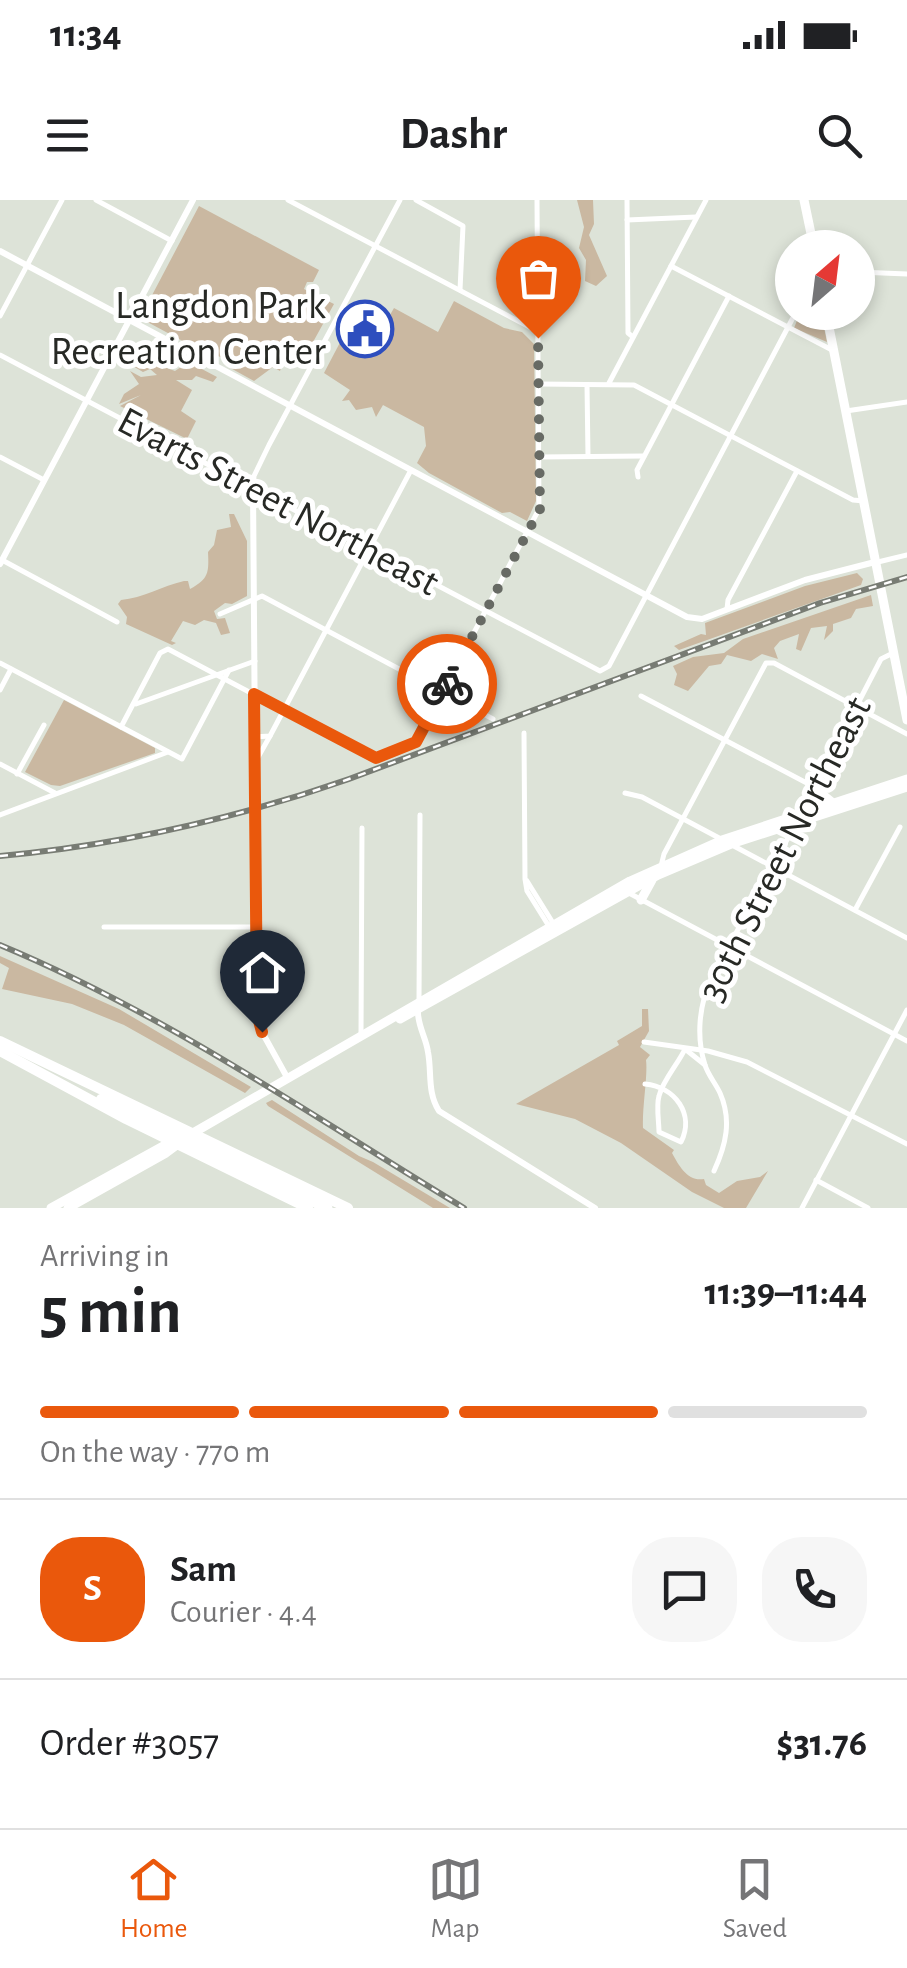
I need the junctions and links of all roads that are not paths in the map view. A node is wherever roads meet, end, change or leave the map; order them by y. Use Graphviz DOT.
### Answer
graph roads {
  1 [pos="62,200"];
  2 [pos="96,200"];
  3 [pos="193,200"];
  4 [pos="288,200"];
  5 [pos="400,200"];
  6 [pos="416,200"];
  7 [pos="537,200"];
  8 [pos="627,200"];
  9 [pos="706,200"];
  10 [pos="804,200"];
  11 [pos="696,217"];
  12 [pos="627,220"];
  13 [pos="810,230"];
  14 [pos="172,241"];
  15 [pos="376,246"];
  16 [pos="0,251"];
  17 [pos="27,266"];
  18 [pos="671,266"];
  19 [pos="875,273"];
  20 [pos="907,274"];
  21 [pos="460,290"];
  22 [pos="729,296"];
  23 [pos="0,316"];
  24 [pos="130,320"];
  25 [pos="775,320"];
  26 [pos="786,330"];
  27 [pos="794,330"];
  28 [pos="830,330"];
  29 [pos="538,331"];
  30 [pos="633,337"];
  31 [pos="834,351"];
  32 [pos="0,355"];
  33 [pos="587,383"];
  34 [pos="608,383"];
  35 [pos="538,384"];
  36 [pos="86,401"];
  37 [pos="907,402"];
  38 [pos="672,404"];
  39 [pos="291,406"];
  40 [pos="846,411"];
  41 [pos="731,435"];
  42 [pos="588,456"];
  43 [pos="644,456"];
  44 [pos="0,457"];
  45 [pos="539,457"];
  46 [pos="411,470"];
  47 [pos="797,471"];
  48 [pos="638,477"];
  49 [pos="44,480"];
  50 [pos="253,488"];
  51 [pos="864,501"];
  52 [pos="528,532"];
  53 [pos="368,550"];
  54 [pos="907,555"];
  55 [pos="1,562"];
  56 [pos="875,564"];
  57 [pos="646,595"];
  58 [pos="255,598"];
  59 [pos="727,609"];
  60 [pos="485,612"];
  61 [pos="220,614"];
  62 [pos="117,622"];
  63 [pos="326,630"];
  64 [pos="895,652"];
  65 [pos="254,661"];
  66 [pos="0,662"];
  67 [pos="12,669"];
  68 [pos="903,669"];
  69 [pos="228,670"];
  70 [pos="216,674"];
  71 [pos="224,678"];
  72 [pos="0,690"];
  73 [pos="443,692"];
  74 [pos="254,694"];
  75 [pos="642,696"];
  76 [pos="133,705"];
  77 [pos="856,707"];
  78 [pos="283,709"];
  79 [pos="494,719"];
  80 [pos="907,720"];
  81 [pos="44,725"];
  82 [pos="121,727"];
  83 [pos="524,733"];
  84 [pos="907,734"];
  85 [pos="270,736"];
  86 [pos="254,737"];
  87 [pos="724,740"];
  88 [pos="168,752"];
  89 [pos="257,759"];
  90 [pos="0,764"];
  91 [pos="17,774"];
  92 [pos="907,779"];
  93 [pos="814,787"];
  94 [pos="907,787"];
  95 [pos="625,793"];
  96 [pos="56,794"];
  97 [pos="836,803"];
  98 [pos="0,815"];
  99 [pos="420,815"];
  100 [pos="682,819"];
  101 [pos="798,819"];
  102 [pos="900,827"];
  103 [pos="362,828"];
  104 [pos="726,842"];
  105 [pos="771,866"];
  106 [pos="659,872"];
  107 [pos="624,888"];
  108 [pos="641,900"];
  109 [pos="855,910"];
  110 [pos="104,927"];
  111 [pos="257,927"];
  112 [pos="554,928"];
  113 [pos="907,938"];
  114 [pos="728,947"];
  115 [pos="419,1004"];
  116 [pos="907,1010"];
  117 [pos="894,1034"];
  118 [pos="362,1037"];
  119 [pos="644,1042"];
  120 [pos="907,1042"];
  121 [pos="5,1048"];
  122 [pos="684,1049"];
  123 [pos="702,1050"];
  124 [pos="705,1066"];
  125 [pos="288,1079"];
  126 [pos="68,1083"];
  127 [pos="645,1084"];
  128 [pos="664,1088"];
  129 [pos="851,1114"];
  130 [pos="181,1139"];
  131 [pos="907,1144"];
  132 [pos="714,1171"];
  133 [pos="250,1175"];
  134 [pos="816,1180"];
  135 [pos="294,1183"];
  136 [pos="51,1208"];
  137 [pos="68,1208"];
  138 [pos="308,1208"];
  139 [pos="327,1208"];
  140 [pos="336,1208"];
  141 [pos="348,1208"];
  142 [pos="595,1208"];
  143 [pos="802,1208"];
  144 [pos="868,1208"];
  1 -- 17 [label="street"];
  2 -- 14 [label="street"];
  3 -- 14 [label="street"];
  4 -- 15 [label="street"];
  5 -- 15 [label="street"];
  6 -- 21 [label="street"];
  7 -- 29 [label="street"];
  8 -- 12 [label="street"];
  9 -- 11 [label="street"];
  10 -- 13 [label="main road"];
  11 -- 12 [label="street"];
  11 -- 18 [label="street"];
  12 -- 30 [label="street"];
  14 -- 24 [label="street"];
  15 -- 21 [label="street"];
  15 -- 39 [label="street"];
  16 -- 17 [label="street"];
  17 -- 23 [label="street"];
  17 -- 24 [label="street"];
  18 -- 22 [label="street"];
  18 -- 30 [label="street"];
  19 -- 20 [label="street"];
  21 -- 29 [label="street"];
  22 -- 25 [label="street"];
  22 -- 38 [label="street"];
  24 -- 36 [label="street"];
  24 -- 39 [label="street"];
  26 -- 41 [label="street"];
  27 -- 31 [label="street"];
  28 -- 31 [label="main road"];
  29 -- 35 [label="street"];
  30 -- 34 [label="street"];
  31 -- 40 [label="main road"];
  32 -- 36 [label="street, Evarts Street Northeast"];
  33 -- 34 [label="street"];
  33 -- 35 [label="street"];
  33 -- 42 [label="street"];
  34 -- 38 [label="street"];
  35 -- 45 [label="street"];
  36 -- 49 [label="street"];
  36 -- 50 [label="street, Evarts Street Northeast"];
  37 -- 40 [label="street"];
  38 -- 41 [label="street"];
  38 -- 43 [label="street"];
  39 -- 46 [label="street"];
  39 -- 50 [label="street"];
  40 -- 51 [label="main road"];
  41 -- 47 [label="street"];
  41 -- 57 [label="street"];
  42 -- 43 [label="street"];
  42 -- 45 [label="street"];
  43 -- 48 [label="street"];
  44 -- 49 [label="street"];
  45 -- 52 [label="street"];
  46 -- 52 [label="street"];
  46 -- 53 [label="street"];
  47 -- 51 [label="street"];
  47 -- 59 [label="street"];
  49 -- 55 [label="street"];
  50 -- 53 [label="street, Evarts Street Northeast"];
  50 -- 58 [label="street"];
  51 -- 56 [label="main road"];
  52 -- 57 [label="street"];
  52 -- 60 [label="street"];
  53 -- 60 [label="street, Evarts Street Northeast"];
  53 -- 63 [label="street"];
  54 -- 56 [label="street"];
  55 -- 62 [label="street"];
  56 -- 59 [label="street"];
  56 -- 64 [label="main road"];
  57 -- 59 [label="street"];
  57 -- 60 [label="street, Evarts Street Northeast"];
  58 -- 61 [label="street"];
  58 -- 63 [label="street"];
  58 -- 65 [label="street"];
  60 -- 73 [label="street"];
  63 -- 73 [label="street"];
  63 -- 78 [label="street"];
  64 -- 68 [label="main road"];
  64 -- 77 [label="street, 30th Street Northeast"];
  65 -- 69 [label="street"];
  65 -- 74 [label="street"];
  66 -- 67 [label="street"];
  67 -- 72 [label="street"];
  67 -- 82 [label="street"];
  68 -- 80 [label="main road"];
  69 -- 70 [label="street"];
  69 -- 71 [label="street"];
  70 -- 71 [label="street"];
  70 -- 76 [label="street"];
  70 -- 76 [label="street"];
  71 -- 74 [label="street"];
  71 -- 88 [label="street"];
  73 -- 78 [label="street"];
  73 -- 79 [label="street"];
  74 -- 78 [label="street"];
  74 -- 86 [label="street"];
  75 -- 87 [label="street"];
  76 -- 82 [label="street"];
  77 -- 84 [label="street"];
  77 -- 87 [label="street"];
  77 -- 93 [label="street, 30th Street Northeast"];
  78 -- 85 [label="street"];
  81 -- 91 [label="street"];
  82 -- 88 [label="street"];
  83 -- 112 [label="street"];
  85 -- 86 [label="street"];
  85 -- 89 [label="street"];
  86 -- 111 [label="street"];
  87 -- 93 [label="street"];
  87 -- 100 [label="street"];
  88 -- 96 [label="street"];
  90 -- 91 [label="street"];
  91 -- 96 [label="street"];
  92 -- 97 [label="main road"];
  93 -- 97 [label="street"];
  93 -- 101 [label="street, 30th Street Northeast"];
  94 -- 101 [label="main road"];
  95 -- 100 [label="street"];
  96 -- 98 [label="street"];
  97 -- 101 [label="main road"];
  99 -- 115 [label="street"];
  100 -- 104 [label="street"];
  100 -- 106 [label="street"];
  101 -- 104 [label="main road"];
  101 -- 105 [label="street, 30th Street Northeast"];
  102 -- 109 [label="street"];
  103 -- 118 [label="street"];
  104 -- 105 [label="street"];
  104 -- 106 [label="main road"];
  105 -- 109 [label="street"];
  105 -- 114 [label="street, 30th Street Northeast"];
  106 -- 107 [label="main road"];
  106 -- 108 [label="main road"];
  107 -- 108 [label="street"];
  107 -- 112 [label="main road"];
  108 -- 114 [label="street"];
  109 -- 113 [label="street"];
  110 -- 111 [label="street"];
  111 -- 125 [label="street"];
  112 -- 115 [label="main road"];
  114 -- 117 [label="street"];
  114 -- 123 [label="street, 30th Street Northeast"];
  115 -- 118 [label="main road"];
  115 -- 142 [label="street"];
  116 -- 117 [label="street"];
  117 -- 120 [label="street"];
  117 -- 129 [label="street"];
  118 -- 125 [label="main road"];
  119 -- 122 [label="street"];
  121 -- 126 [label="highway"];
  122 -- 123 [label="street"];
  122 -- 124 [label="street"];
  122 -- 128 [label="street"];
  123 -- 124 [label="street, 30th Street Northeast"];
  123 -- 129 [label="street"];
  124 -- 132 [label="street, 30th Street Northeast"];
  125 -- 130 [label="main road"];
  126 -- 130 [label="highway"];
  126 -- 130 [label="highway"];
  127 -- 128 [label="street"];
  128 -- 128 [label="street"];
  129 -- 131 [label="street"];
  129 -- 134 [label="street"];
  130 -- 133 [label="highway"];
  130 -- 135 [label="highway"];
  130 -- 136 [label="main road"];
  130 -- 137 [label="main road"];
  133 -- 138 [label="highway"];
  133 -- 139 [label="highway"];
  134 -- 143 [label="street"];
  134 -- 144 [label="street"];
  135 -- 140 [label="highway"];
  135 -- 141 [label="highway"];
}
